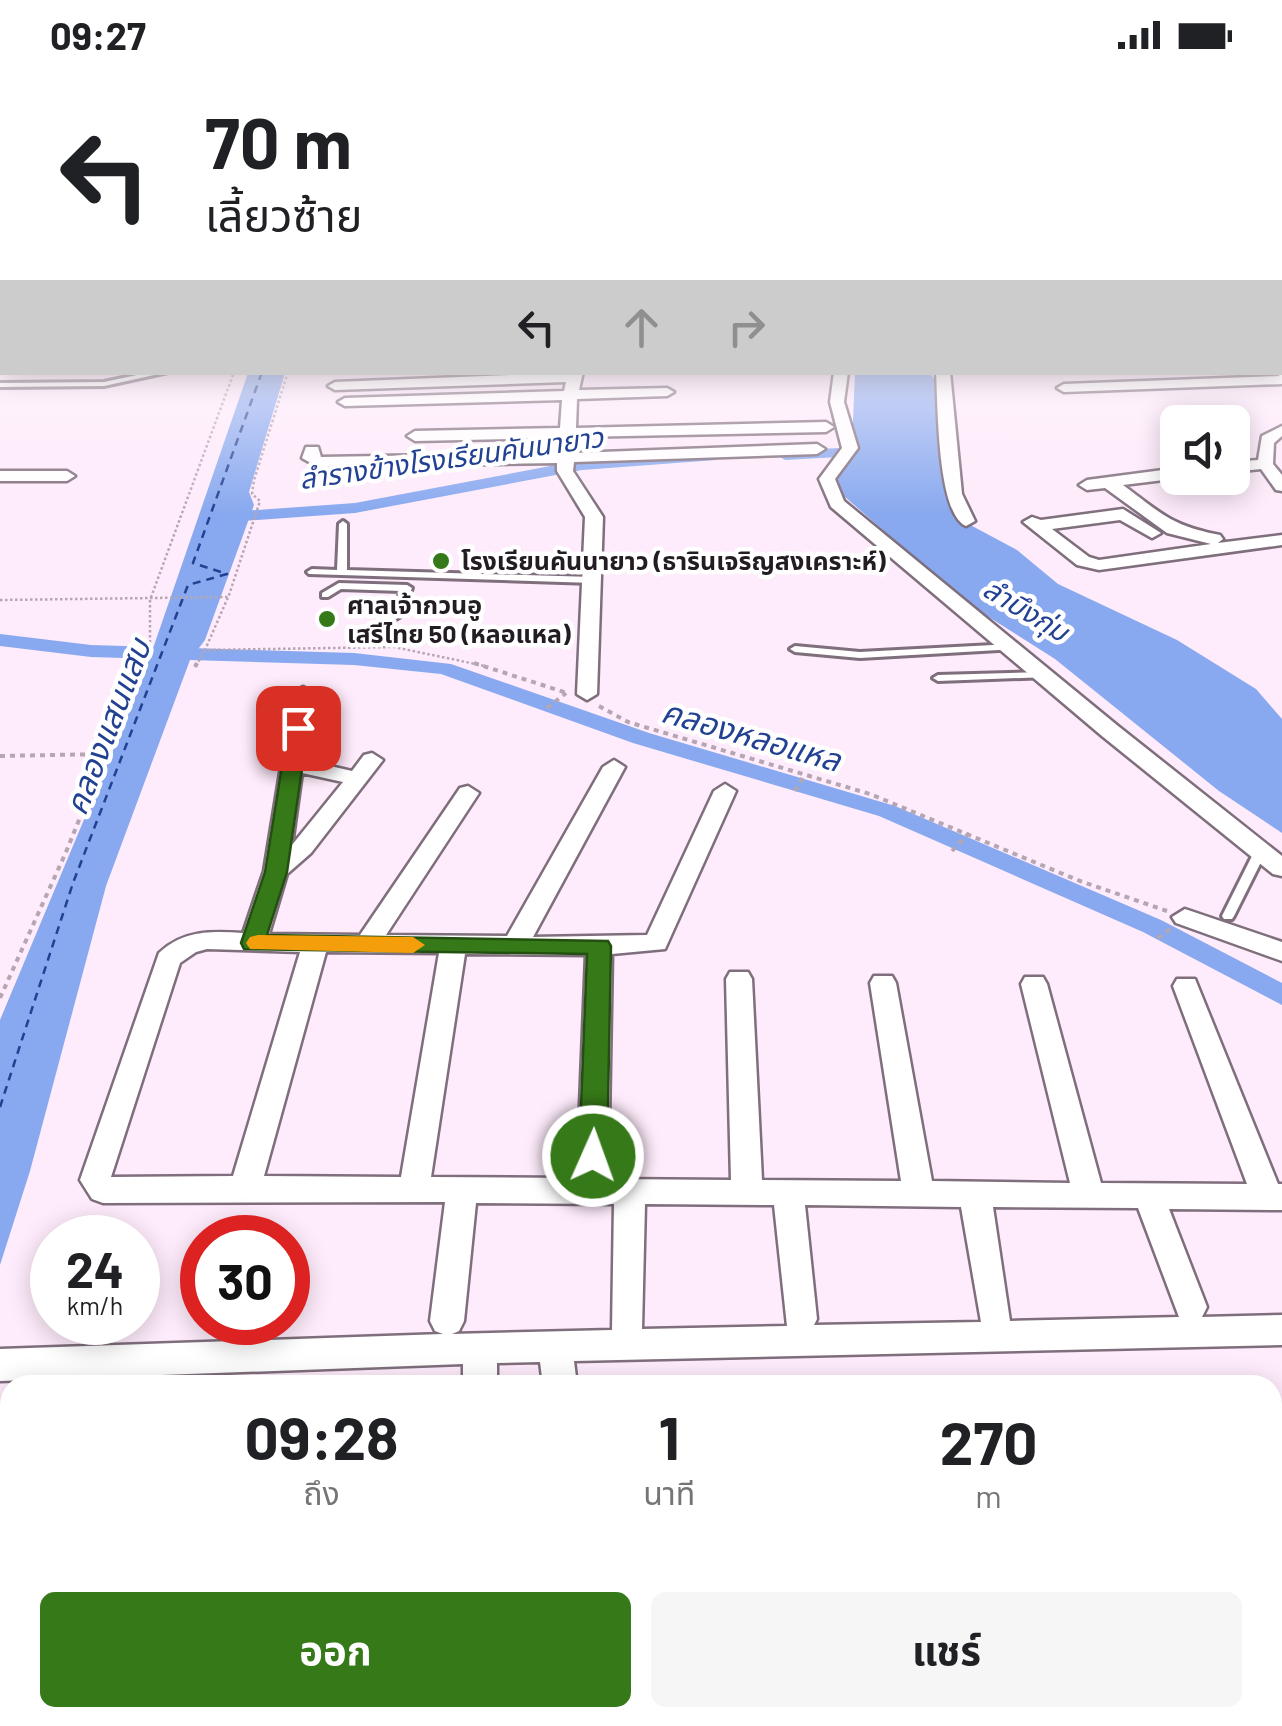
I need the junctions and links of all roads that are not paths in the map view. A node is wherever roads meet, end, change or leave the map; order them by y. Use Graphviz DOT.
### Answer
graph roads {
  1 [pos="150,375"];
  2 [pos="555,375"];
  3 [pos="575,375"];
  4 [pos="841,375"];
  5 [pos="944,375"];
  6 [pos="1282,380"];
  7 [pos="0,385"];
  8 [pos="335,386"];
  9 [pos="1064,388"];
  10 [pos="667,392"];
  11 [pos="345,402"];
  12 [pos="570,402"];
  13 [pos="386,414"];
  14 [pos="826,427"];
  15 [pos="1282,431"];
  16 [pos="568,433"];
  17 [pos="414,436"];
  18 [pos="817,449"];
  19 [pos="312,450"];
  20 [pos="566,464"];
  21 [pos="1264,464"];
  22 [pos="1250,465"];
  23 [pos="1160,475"];
  24 [pos="0,476"];
  25 [pos="67,476"];
  26 [pos="1108,482"];
  27 [pos="1087,485"];
  28 [pos="1282,486"];
  29 [pos="966,520"];
  30 [pos="343,524"];
  31 [pos="1282,528"];
  32 [pos="1282,540"];
  33 [pos="1180,554"];
  34 [pos="312,572"];
  35 [pos="342,572"];
  36 [pos="593,580"];
  37 [pos="411,582"];
  38 [pos="325,595"];
  39 [pos="396,616"];
  40 [pos="1014,646"];
  41 [pos="794,649"];
  42 [pos="1044,676"];
  43 [pos="938,678"];
  44 [pos="303,693"];
  45 [pos="584,697"];
  46 [pos="292,764"];
  47 [pos="614,767"];
  48 [pos="725,791"];
  49 [pos="468,793"];
  50 [pos="1261,850"];
  51 [pos="1282,868"];
  52 [pos="276,872"];
  53 [pos="1228,916"];
  54 [pos="1185,917"];
  55 [pos="253,943"];
  56 [pos="315,944"];
  57 [pos="368,944"];
  58 [pos="453,945"];
  59 [pos="514,946"];
  60 [pos="600,946"];
  61 [pos="1282,952"];
  62 [pos="739,979"];
  63 [pos="883,983"];
  64 [pos="1034,984"];
  65 [pos="1186,986"];
  66 [pos="246,1188"];
  67 [pos="414,1189"];
  68 [pos="462,1190"];
  69 [pos="592,1191"];
  70 [pos="630,1191"];
  71 [pos="746,1192"];
  72 [pos="788,1193"];
  73 [pos="919,1194"];
  74 [pos="975,1194"];
  75 [pos="1089,1196"];
  76 [pos="1149,1196"];
  77 [pos="1274,1197"];
  78 [pos="1190,1307"];
  79 [pos="996,1317"];
  80 [pos="800,1319"];
  81 [pos="447,1322"];
  82 [pos="628,1326"];
  83 [pos="1282,1330"];
  84 [pos="555,1346"];
  85 [pos="480,1348"];
  86 [pos="0,1365"];
  87 [pos="480,1375"];
  88 [pos="559,1375"];
  1 -- 7 [label="lane"];
  2 -- 8 [label="street"];
  3 -- 12 [label="street"];
  4 -- 40 [label="street"];
  5 -- 29 [label="street"];
  6 -- 9 [label="street"];
  10 -- 12 [label="street"];
  11 -- 12 [label="street"];
  12 -- 13 [label="street"];
  12 -- 16 [label="street"];
  14 -- 16 [label="street"];
  15 -- 21 [label="street"];
  16 -- 17 [label="street"];
  16 -- 20 [label="street"];
  18 -- 20 [label="street"];
  19 -- 20 [label="street"];
  20 -- 36 [label="street"];
  21 -- 22 [label="street"];
  21 -- 28 [label="street"];
  23 -- 26 [label="street"];
  24 -- 25 [label="street"];
  26 -- 27 [label="street"];
  26 -- 31 [label="street"];
  30 -- 35 [label="lane"];
  32 -- 33 [label="street"];
  33 -- 33 [label="street"];
  34 -- 35 [label="lane"];
  35 -- 37 [label="lane"];
  36 -- 37 [label="lane"];
  36 -- 45 [label="street"];
  37 -- 38 [label="lane"];
  37 -- 39 [label="lane"];
  40 -- 41 [label="lane"];
  40 -- 42 [label="street"];
  42 -- 43 [label="lane"];
  42 -- 50 [label="street"];
  44 -- 46 [label="street"];
  46 -- 52 [label="street"];
  46 -- 52 [label="street"];
  47 -- 59 [label="street"];
  48 -- 60 [label="street"];
  49 -- 57 [label="street"];
  50 -- 51 [label="street"];
  50 -- 53 [label="lane"];
  52 -- 55 [label="street"];
  54 -- 61 [label="street"];
  55 -- 56 [label="street"];
  55 -- 66 [label="street"];
  56 -- 57 [label="street"];
  56 -- 66 [label="street"];
  57 -- 58 [label="street"];
  58 -- 59 [label="street"];
  58 -- 67 [label="street"];
  59 -- 60 [label="street"];
  60 -- 69 [label="street"];
  62 -- 71 [label="street"];
  63 -- 73 [label="street"];
  64 -- 75 [label="street"];
  65 -- 77 [label="street"];
  66 -- 67 [label="street"];
  67 -- 68 [label="street"];
  68 -- 69 [label="street"];
  68 -- 81 [label="street"];
  69 -- 70 [label="street"];
  70 -- 71 [label="street"];
  70 -- 82 [label="street"];
  71 -- 72 [label="street"];
  72 -- 73 [label="street"];
  72 -- 80 [label="street"];
  73 -- 74 [label="street"];
  74 -- 75 [label="street"];
  74 -- 79 [label="street"];
  75 -- 76 [label="street"];
  76 -- 77 [label="street"];
  76 -- 78 [label="street"];
  83 -- 84 [label="street"];
  84 -- 85 [label="street"];
  84 -- 88 [label="street"];
  85 -- 86 [label="street"];
  85 -- 87 [label="street"];
}
